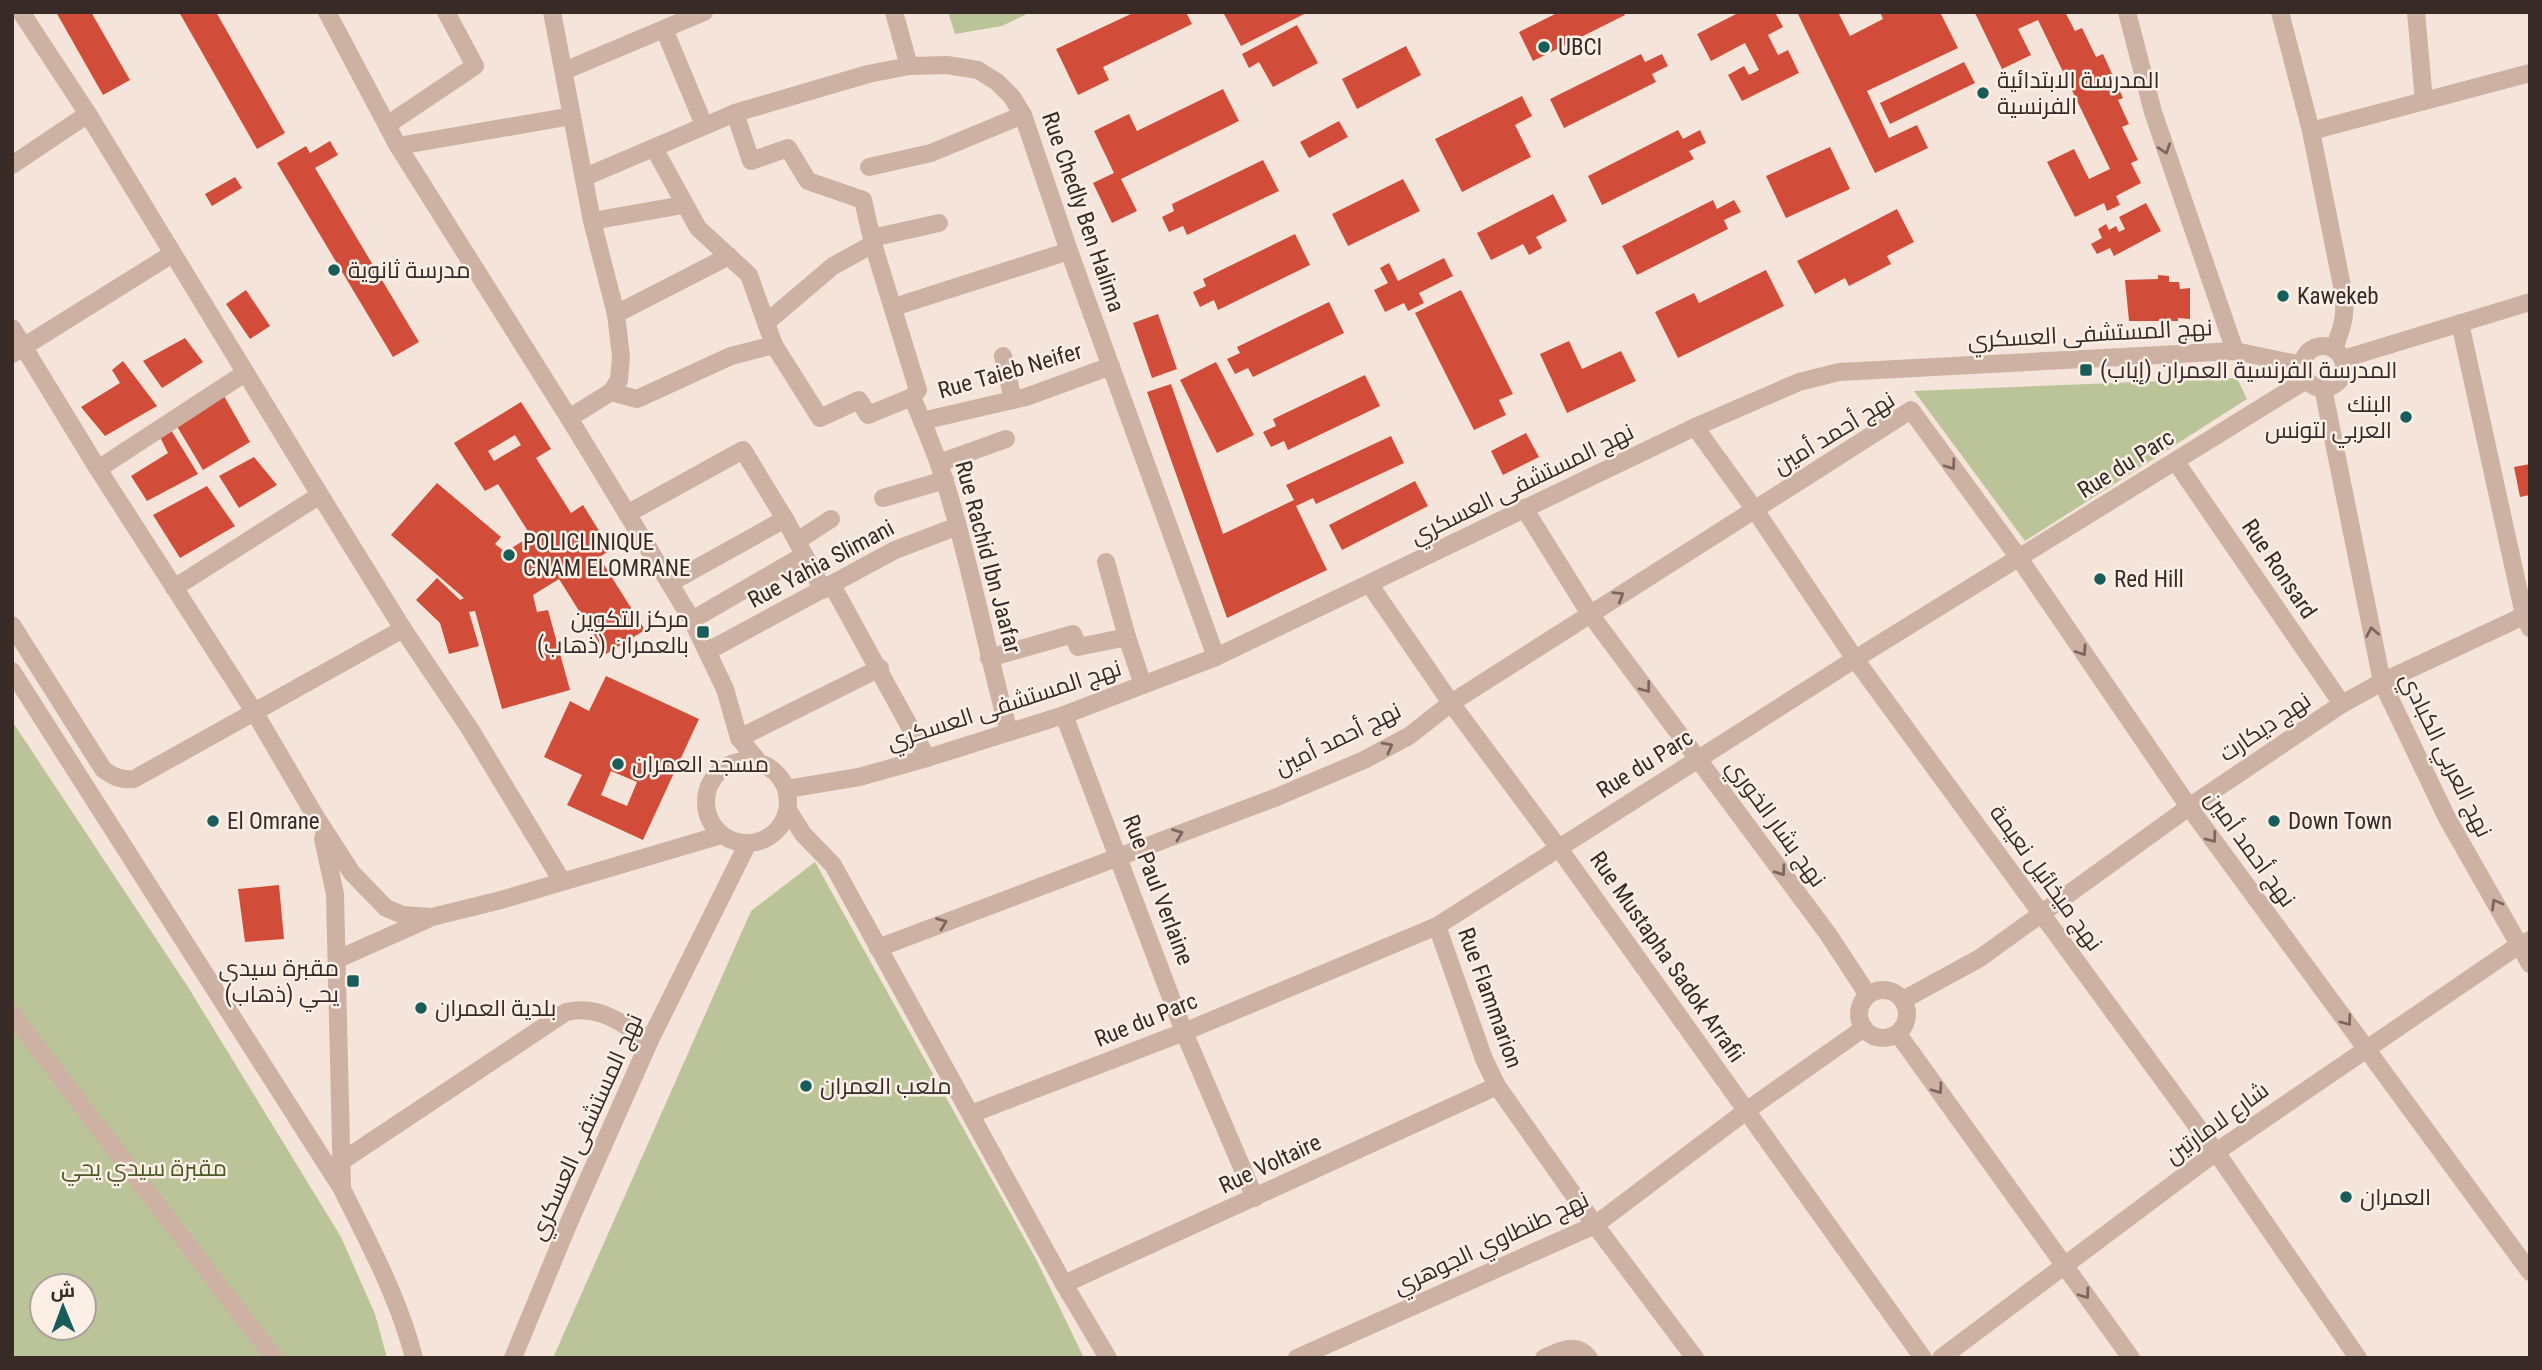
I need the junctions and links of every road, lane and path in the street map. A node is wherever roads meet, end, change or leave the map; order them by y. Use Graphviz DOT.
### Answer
graph roads {
  1 [pos="21,12"];
  2 [pos="327,12"];
  3 [pos="446,12"];
  4 [pos="552,12"];
  5 [pos="704,12"];
  6 [pos="894,12"];
  7 [pos="2127,12"];
  8 [pos="2280,12"];
  9 [pos="2416,12"];
  10 [pos="664,29"];
  11 [pos="909,66"];
  12 [pos="564,71"];
  13 [pos="2530,73"];
  14 [pos="2424,101"];
  15 [pos="735,113"];
  16 [pos="88,114"];
  17 [pos="1023,115"];
  18 [pos="572,116"];
  19 [pos="387,125"];
  20 [pos="704,125"];
  21 [pos="2311,131"];
  22 [pos="398,146"];
  23 [pos="654,148"];
  24 [pos="12,165"];
  25 [pos="869,167"];
  26 [pos="585,177"];
  27 [pos="683,205"];
  28 [pos="592,221"];
  29 [pos="939,223"];
  30 [pos="872,241"];
  31 [pos="1069,251"];
  32 [pos="172,254"];
  33 [pos="729,256"];
  34 [pos="2530,302"];
  35 [pos="894,307"];
  36 [pos="616,314"];
  37 [pos="766,323"];
  38 [pos="2460,323"];
  39 [pos="12,328"];
  40 [pos="774,345"];
  41 [pos="18,350"];
  42 [pos="2235,351"];
  43 [pos="2338,354"];
  44 [pos="1003,356"];
  45 [pos="1111,366"];
  46 [pos="2304,372"];
  47 [pos="245,373"];
  48 [pos="2323,388"];
  49 [pos="611,392"];
  50 [pos="912,397"];
  51 [pos="1013,400"];
  52 [pos="569,418"];
  53 [pos="922,421"];
  54 [pos="1695,427"];
  55 [pos="1006,439"];
  56 [pos="2176,462"];
  57 [pos="98,469"];
  58 [pos="942,472"];
  59 [pos="320,495"];
  60 [pos="883,498"];
  61 [pos="1524,508"];
  62 [pos="1755,510"];
  63 [pos="627,514"];
  64 [pos="785,519"];
  65 [pos="831,519"];
  66 [pos="958,526"];
  67 [pos="801,548"];
  68 [pos="2019,558"];
  69 [pos="1106,562"];
  70 [pos="670,583"];
  71 [pos="1370,585"];
  72 [pos="828,587"];
  73 [pos="174,588"];
  74 [pos="1590,614"];
  75 [pos="2528,618"];
  76 [pos="692,620"];
  77 [pos="12,625"];
  78 [pos="403,629"];
  79 [pos="1126,637"];
  80 [pos="708,651"];
  81 [pos="1216,657"];
  82 [pos="989,658"];
  83 [pos="1855,659"];
  84 [pos="880,668"];
  85 [pos="12,671"];
  86 [pos="2382,682"];
  87 [pos="1143,685"];
  88 [pos="1451,703"];
  89 [pos="2342,704"];
  90 [pos="255,713"];
  91 [pos="1064,715"];
  92 [pos="1009,732"];
  93 [pos="739,738"];
  94 [pos="927,758"];
  95 [pos="1699,759"];
  96 [pos="758,761"];
  97 [pos="787,789"];
  98 [pos="2189,807"];
  99 [pos="788,810"];
  100 [pos="317,819"];
  101 [pos="721,835"];
  102 [pos="748,843"];
  103 [pos="1558,847"];
  104 [pos="1119,856"];
  105 [pos="562,881"];
  106 [pos="2040,913"];
  107 [pos="432,917"];
  108 [pos="1437,926"];
  109 [pos="2524,943"];
  110 [pos="878,948"];
  111 [pos="338,959"];
  112 [pos="2530,964"];
  113 [pos="1868,995"];
  114 [pos="1903,1000"];
  115 [pos="12,1014"];
  116 [pos="1864,1028"];
  117 [pos="1184,1032"];
  118 [pos="1898,1034"];
  119 [pos="650,1040"];
  120 [pos="2367,1048"];
  121 [pos="1497,1086"];
  122 [pos="1746,1111"];
  123 [pos="971,1114"];
  124 [pos="2216,1152"];
  125 [pos="342,1161"];
  126 [pos="342,1189"];
  127 [pos="1255,1198"];
  128 [pos="1595,1225"];
  129 [pos="2065,1267"];
  130 [pos="2530,1272"];
  131 [pos="1064,1284"];
  132 [pos="274,1358"];
  133 [pos="414,1358"];
  134 [pos="513,1358"];
  135 [pos="1108,1358"];
  136 [pos="1297,1358"];
  137 [pos="1544,1358"];
  138 [pos="1589,1358"];
  139 [pos="1695,1358"];
  140 [pos="1923,1358"];
  141 [pos="1941,1358"];
  142 [pos="2130,1358"];
  143 [pos="2358,1358"];
  1 -- 16 [label="street"];
  2 -- 19 [label="street"];
  3 -- 19 [label="street"];
  4 -- 12 [label="street"];
  5 -- 10 [label="street"];
  6 -- 11 [label="street"];
  7 -- 42 [label="street, one-way"];
  8 -- 21 [label="street"];
  9 -- 14 [label="street"];
  10 -- 12 [label="street"];
  10 -- 20 [label="street"];
  11 -- 15 [label="street, Rue Chedly Ben Halima"];
  11 -- 17 [label="street, Rue Chedly Ben Halima"];
  12 -- 18 [label="street"];
  13 -- 14 [label="street"];
  14 -- 21 [label="street"];
  15 -- 20 [label="street, Rue Chedly Ben Halima"];
  15 -- 30 [label="street"];
  16 -- 24 [label="street"];
  16 -- 32 [label="street"];
  17 -- 25 [label="street"];
  17 -- 31 [label="street, Rue Chedly Ben Halima"];
  18 -- 22 [label="street"];
  18 -- 26 [label="street"];
  19 -- 22 [label="street"];
  20 -- 23 [label="street, Rue Chedly Ben Halima"];
  21 -- 43 [label="street"];
  22 -- 52 [label="street"];
  23 -- 26 [label="street, Rue Chedly Ben Halima"];
  23 -- 27 [label="street"];
  26 -- 28 [label="street"];
  27 -- 28 [label="street"];
  27 -- 33 [label="street"];
  28 -- 36 [label="street"];
  29 -- 30 [label="street"];
  30 -- 35 [label="street"];
  30 -- 37 [label="street"];
  31 -- 35 [label="street"];
  31 -- 45 [label="street, Rue Chedly Ben Halima"];
  32 -- 41 [label="street"];
  32 -- 47 [label="street"];
  33 -- 36 [label="street"];
  33 -- 37 [label="street"];
  34 -- 38 [label="street"];
  35 -- 50 [label="street"];
  36 -- 49 [label="street"];
  37 -- 40 [label="street"];
  38 -- 43 [label="street"];
  38 -- 75 [label="street"];
  39 -- 41 [label="street"];
  40 -- 49 [label="street"];
  40 -- 50 [label="street"];
  41 -- 57 [label="street"];
  42 -- 46 [label="street, نهج المستشفى العسكري"];
  42 -- 54 [label="street, نهج المستشفى العسكري"];
  43 -- 46 [label="street"];
  43 -- 48 [label="street"];
  44 -- 51 [label="street"];
  45 -- 51 [label="street, Rue Taieb Neifer"];
  45 -- 81 [label="street, Rue Chedly Ben Halima"];
  46 -- 48 [label="street"];
  46 -- 56 [label="street, Rue du Parc"];
  47 -- 57 [label="street"];
  47 -- 59 [label="street"];
  86 -- 48 [label="street, نهج العربي الكبادي, one-way"];
  49 -- 52 [label="street"];
  50 -- 53 [label="street, Rue Rachid Ibn Jaafar"];
  51 -- 53 [label="street, Rue Taieb Neifer"];
  52 -- 63 [label="street"];
  53 -- 58 [label="street, Rue Rachid Ibn Jaafar"];
  54 -- 61 [label="street, نهج المستشفى العسكري"];
  54 -- 62 [label="street, نهج ميخائيل نعيمة"];
  55 -- 58 [label="street"];
  56 -- 68 [label="street, Rue du Parc"];
  56 -- 89 [label="street, Rue Ronsard"];
  57 -- 73 [label="street"];
  58 -- 60 [label="street"];
  58 -- 66 [label="street, Rue Rachid Ibn Jaafar"];
  59 -- 73 [label="street"];
  59 -- 78 [label="street"];
  61 -- 71 [label="street, نهج المستشفى العسكري"];
  61 -- 74 [label="street, نهج بشار الخوري"];
  62 -- 68 [label="street, نهج أحمد أمين, one-way"];
  74 -- 62 [label="street, نهج أحمد أمين, one-way"];
  62 -- 83 [label="street, نهج ميخائيل نعيمة"];
  63 -- 64 [label="street"];
  63 -- 70 [label="street"];
  64 -- 67 [label="street"];
  64 -- 70 [label="street"];
  65 -- 67 [label="street"];
  66 -- 72 [label="street, Rue Yahia Slimani"];
  66 -- 82 [label="street, Rue Rachid Ibn Jaafar"];
  67 -- 72 [label="street"];
  67 -- 76 [label="street"];
  68 -- 83 [label="street, Rue du Parc"];
  68 -- 98 [label="street, نهج أحمد أمين, one-way"];
  69 -- 79 [label="street"];
  70 -- 76 [label="street"];
  71 -- 81 [label="street, نهج المستشفى العسكري"];
  71 -- 88 [label="street, Rue Mustapha Sadok Arrafii"];
  72 -- 80 [label="street, Rue Yahia Slimani"];
  72 -- 84 [label="street"];
  73 -- 90 [label="street"];
  74 -- 88 [label="street, نهج أحمد أمين"];
  74 -- 95 [label="street, نهج بشار الخوري, one-way"];
  75 -- 86 [label="street, نهج ديكارت"];
  76 -- 80 [label="street"];
  77 -- 90 [label="street"];
  78 -- 90 [label="street"];
  78 -- 105 [label="street"];
  79 -- 82 [label="street"];
  79 -- 87 [label="street"];
  80 -- 93 [label="street"];
  81 -- 87 [label="street, نهج المستشفى العسكري"];
  82 -- 92 [label="street, Rue Rachid Ibn Jaafar"];
  83 -- 95 [label="street, Rue du Parc"];
  83 -- 106 [label="street, نهج ميخائيل نعيمة"];
  84 -- 93 [label="street"];
  84 -- 94 [label="street"];
  85 -- 126 [label="street"];
  86 -- 89 [label="street, نهج ديكارت"];
  109 -- 86 [label="street, نهج العربي الكبادي, one-way"];
  87 -- 91 [label="street, نهج المستشفى العسكري"];
  88 -- 103 [label="street, Rue Mustapha Sadok Arrafii"];
  104 -- 88 [label="street, نهج أحمد أمين, one-way"];
  89 -- 98 [label="street, نهج ديكارت"];
  90 -- 100 [label="street"];
  91 -- 92 [label="street, نهج المستشفى العسكري"];
  91 -- 104 [label="street, Rue Paul Verlaine"];
  92 -- 94 [label="street, نهج المستشفى العسكري"];
  93 -- 96 [label="street"];
  94 -- 97 [label="street, نهج المستشفى العسكري"];
  95 -- 103 [label="street, Rue du Parc"];
  95 -- 113 [label="street, نهج بشار الخوري, one-way"];
  96 -- 97 [label="street"];
  96 -- 101 [label="street"];
  97 -- 99 [label="street"];
  98 -- 106 [label="street, نهج ديكارت"];
  98 -- 120 [label="street, نهج أحمد أمين, one-way"];
  99 -- 102 [label="street"];
  99 -- 110 [label="street"];
  100 -- 107 [label="street"];
  100 -- 111 [label="street"];
  101 -- 102 [label="street"];
  101 -- 105 [label="street"];
  102 -- 119 [label="street, نهج المستشفى العسكري"];
  103 -- 108 [label="street, Rue du Parc"];
  103 -- 122 [label="street, Rue Mustapha Sadok Arrafii"];
  110 -- 104 [label="street, نهج أحمد أمين, one-way"];
  104 -- 117 [label="street, Rue Paul Verlaine"];
  105 -- 107 [label="street"];
  106 -- 114 [label="street, نهج ديكارت"];
  106 -- 124 [label="street, نهج ميخائيل نعيمة"];
  107 -- 111 [label="street"];
  108 -- 117 [label="street, Rue du Parc"];
  108 -- 121 [label="street, Rue Flammarion"];
  109 -- 112 [label="street, نهج العربي الكبادي"];
  109 -- 120 [label="street, شارع لامارتين"];
  110 -- 123 [label="street"];
  111 -- 125 [label="street"];
  113 -- 114 [label="street"];
  113 -- 116 [label="street"];
  114 -- 118 [label="street"];
  115 -- 132 [label="street"];
  116 -- 118 [label="street"];
  116 -- 122 [label="street, نهج طنطاوي الجوهري"];
  117 -- 123 [label="street, Rue du Parc"];
  117 -- 127 [label="street, Rue Paul Verlaine"];
  118 -- 129 [label="street, one-way"];
  119 -- 125 [label="street"];
  119 -- 134 [label="street, نهج المستشفى العسكري"];
  120 -- 124 [label="street, شارع لامارتين"];
  120 -- 130 [label="street, نهج أحمد أمين"];
  121 -- 127 [label="street, Rue Voltaire"];
  121 -- 128 [label="street, Rue Flammarion"];
  122 -- 128 [label="street, نهج طنطاوي الجوهري"];
  122 -- 140 [label="street, Rue Mustapha Sadok Arrafii"];
  123 -- 131 [label="street"];
  124 -- 129 [label="street, شارع لامارتين"];
  124 -- 143 [label="street, نهج ميخائيل نعيمة"];
  125 -- 126 [label="street"];
  126 -- 133 [label="street"];
  127 -- 131 [label="street, Rue Voltaire"];
  128 -- 136 [label="street, نهج طنطاوي الجوهري"];
  128 -- 139 [label="street, Rue Flammarion"];
  129 -- 141 [label="street, شارع لامارتين"];
  129 -- 142 [label="street, one-way"];
  131 -- 135 [label="street"];
  137 -- 138 [label="street"];
}
